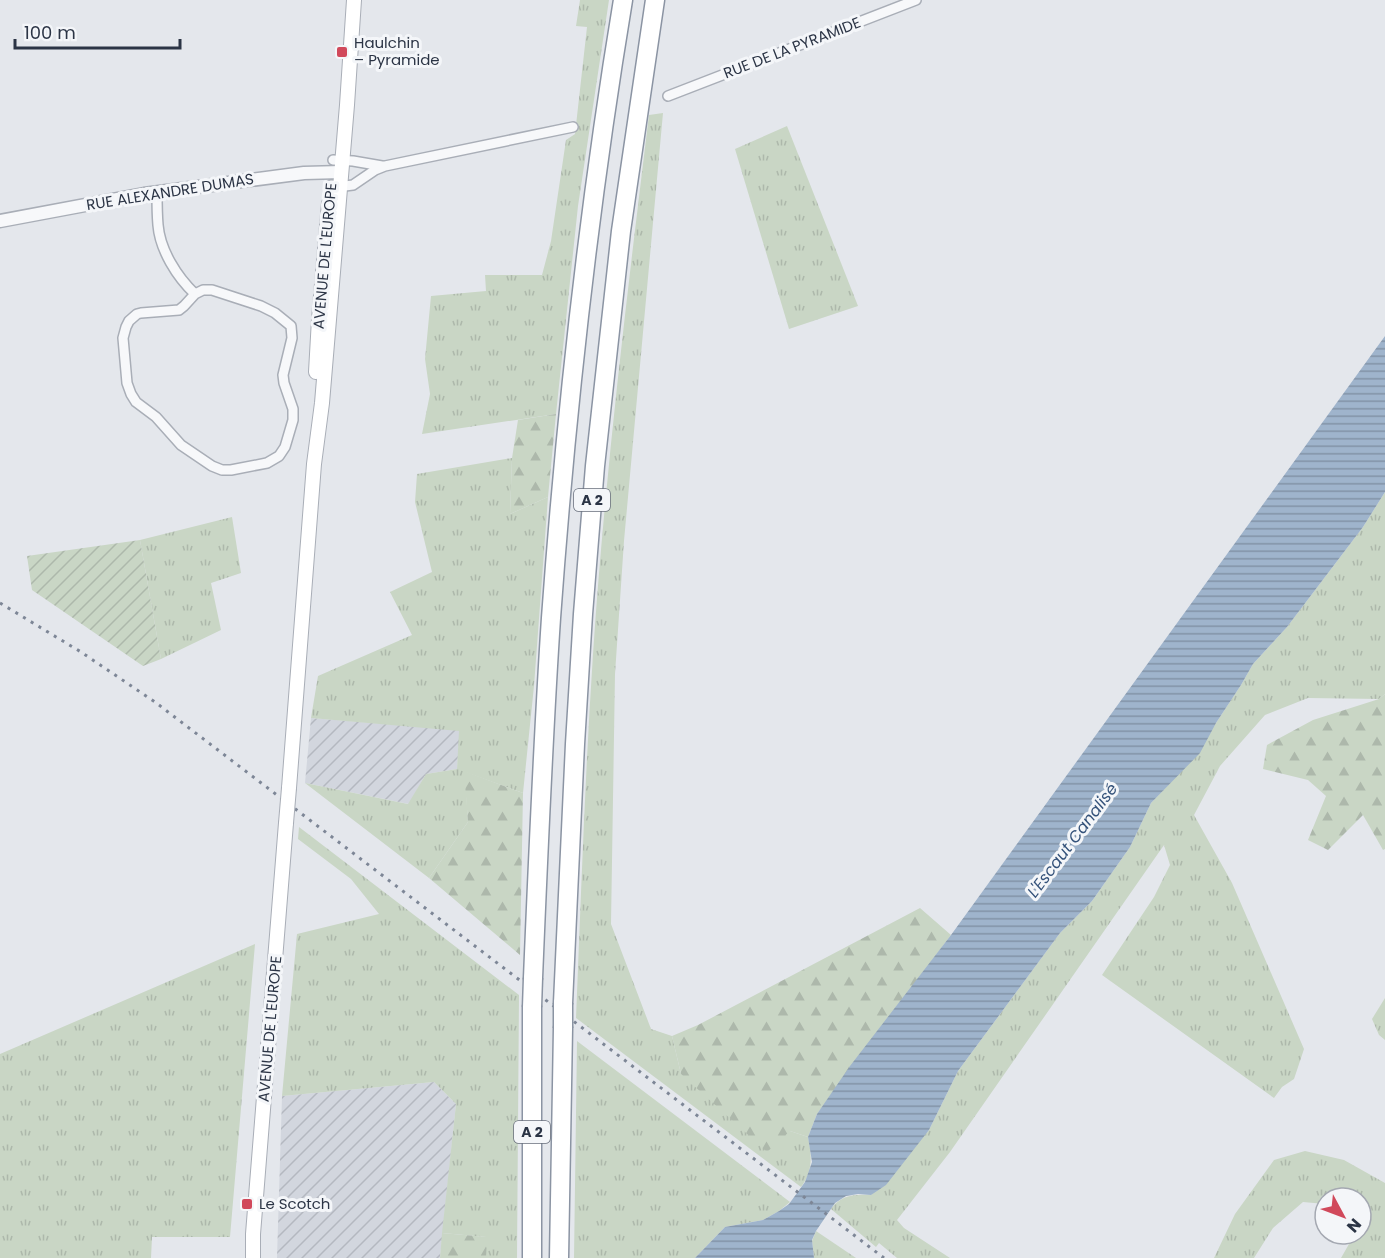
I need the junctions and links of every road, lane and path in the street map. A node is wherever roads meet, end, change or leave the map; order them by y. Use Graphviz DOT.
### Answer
graph roads {
  1 [pos="354,0"];
  2 [pos="623,0"];
  3 [pos="655,0"];
  4 [pos="916,0"];
  5 [pos="668,96"];
  6 [pos="573,127"];
  7 [pos="384,166"];
  8 [pos="337,172"];
  9 [pos="157,192"];
  10 [pos="0,221"];
  11 [pos="195,294"];
  12 [pos="253,1234"];
  13 [pos="247,1258"];
  14 [pos="253,1258"];
  15 [pos="531,1258"];
  16 [pos="559,1258"];
  1 -- 8 [label="main road, AVENUE DE L'EUROPE"];
  2 -- 15 [label="highway, A 2, bridge"];
  3 -- 16 [label="highway, A 2, bridge"];
  4 -- 5 [label="street, RUE DE LA PYRAMIDE"];
  6 -- 7 [label="street"];
  7 -- 8 [label="street"];
  7 -- 8 [label="street"];
  8 -- 9 [label="street, RUE ALEXANDRE DUMAS"];
  8 -- 12 [label="main road, AVENUE DE L'EUROPE, bridge"];
  9 -- 10 [label="street, RUE ALEXANDRE DUMAS"];
  9 -- 11 [label="street"];
  11 -- 11 [label="street"];
  12 -- 13 [label="main road, AVENUE DE L'EUROPE"];
  12 -- 14 [label="main road, AVENUE DE L'EUROPE"];
}
